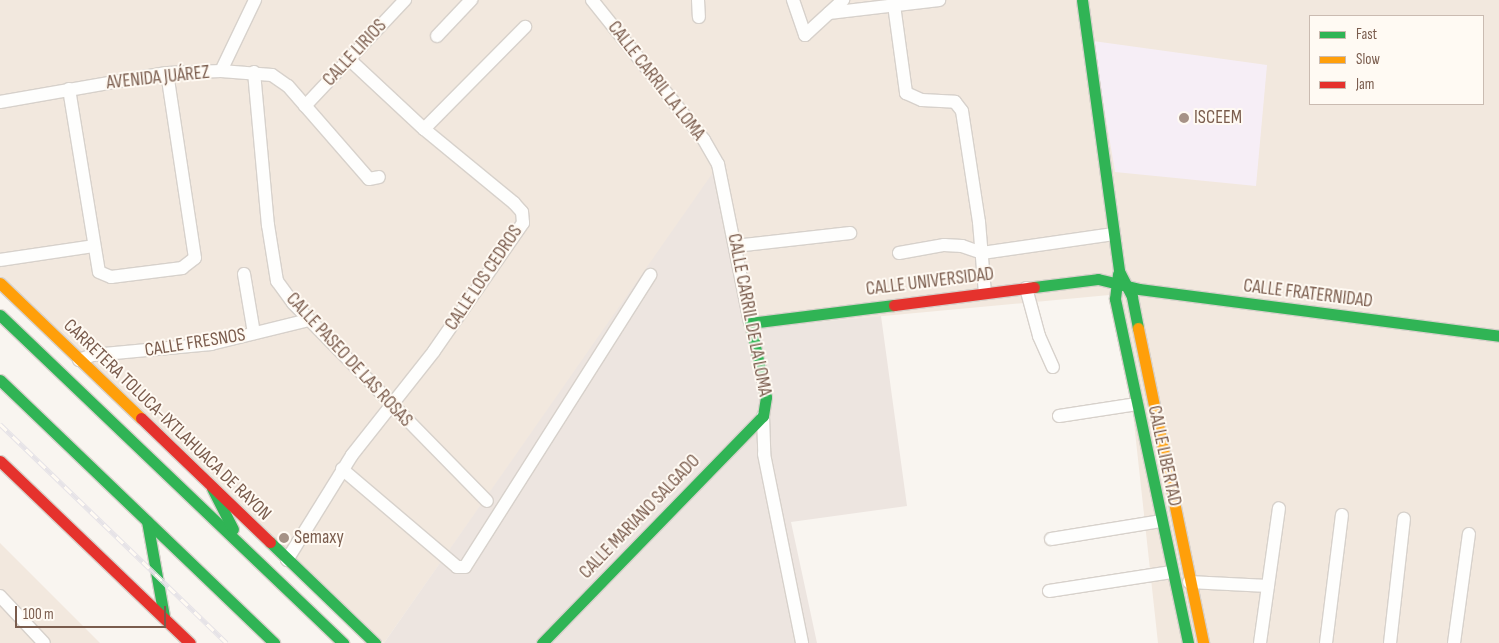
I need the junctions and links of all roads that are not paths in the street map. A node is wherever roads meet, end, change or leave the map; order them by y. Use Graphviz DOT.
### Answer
graph roads {
  1 [pos="255,0"];
  2 [pos="405,0"];
  3 [pos="471,0"];
  4 [pos="592,0"];
  5 [pos="698,0"];
  6 [pos="793,0"];
  7 [pos="843,0"];
  8 [pos="939,0"];
  9 [pos="1082,0"];
  10 [pos="894,5"];
  11 [pos="829,13"];
  12 [pos="699,17"];
  13 [pos="525,27"];
  14 [pos="437,36"];
  15 [pos="349,59"];
  16 [pos="221,71"];
  17 [pos="254,72"];
  18 [pos="167,73"];
  19 [pos="69,89"];
  20 [pos="0,102"];
  21 [pos="305,106"];
  22 [pos="424,129"];
  23 [pos="718,164"];
  24 [pos="379,177"];
  25 [pos="850,232"];
  26 [pos="1114,234"];
  27 [pos="94,246"];
  28 [pos="735,246"];
  29 [pos="898,253"];
  30 [pos="982,254"];
  31 [pos="0,260"];
  32 [pos="244,274"];
  33 [pos="650,275"];
  34 [pos="0,283"];
  35 [pos="1119,284"];
  36 [pos="1026,288"];
  37 [pos="985,293"];
  38 [pos="0,316"];
  39 [pos="310,320"];
  40 [pos="750,323"];
  41 [pos="254,333"];
  42 [pos="1499,336"];
  43 [pos="79,360"];
  44 [pos="1053,367"];
  45 [pos="0,380"];
  46 [pos="1137,404"];
  47 [pos="392,405"];
  48 [pos="763,416"];
  49 [pos="1059,416"];
  50 [pos="0,461"];
  51 [pos="339,473"];
  52 [pos="212,488"];
  53 [pos="487,500"];
  54 [pos="1279,508"];
  55 [pos="1342,515"];
  56 [pos="1404,519"];
  57 [pos="147,521"];
  58 [pos="1161,521"];
  59 [pos="1470,534"];
  60 [pos="1051,539"];
  61 [pos="243,548"];
  62 [pos="287,560"];
  63 [pos="1172,572"];
  64 [pos="1189,582"];
  65 [pos="1268,586"];
  66 [pos="1049,591"];
  67 [pos="0,596"];
  68 [pos="164,616"];
  69 [pos="44,643"];
  70 [pos="190,643"];
  71 [pos="274,643"];
  72 [pos="343,643"];
  73 [pos="375,643"];
  74 [pos="542,643"];
  75 [pos="802,643"];
  76 [pos="1188,643"];
  77 [pos="1203,643"];
  78 [pos="1260,643"];
  79 [pos="1326,643"];
  80 [pos="1390,643"];
  81 [pos="1454,643"];
  1 -- 16 [label="street"];
  2 -- 15 [label="street, CALLE LIRIOS"];
  3 -- 14 [label="street"];
  4 -- 23 [label="street, CALLE CARRIL LA LOMA"];
  5 -- 12 [label="street"];
  6 -- 11 [label="street"];
  7 -- 11 [label="street"];
  8 -- 10 [label="street"];
  9 -- 26 [label="main road, CALLE LIBERTAD"];
  10 -- 11 [label="street"];
  10 -- 30 [label="street"];
  13 -- 22 [label="street"];
  15 -- 21 [label="street, CALLE LIRIOS"];
  15 -- 22 [label="street, CALLE LOS CEDROS"];
  16 -- 17 [label="street, AVENIDA JUÁREZ"];
  16 -- 18 [label="street, AVENIDA JUÁREZ"];
  17 -- 21 [label="street, AVENIDA JUÁREZ"];
  17 -- 39 [label="street, CALLE PASEO DE LAS ROSAS"];
  18 -- 19 [label="street, AVENIDA JUÁREZ"];
  18 -- 27 [label="street"];
  19 -- 20 [label="street, AVENIDA JUÁREZ"];
  19 -- 27 [label="street"];
  21 -- 24 [label="street, AVENIDA JUÁREZ"];
  22 -- 47 [label="street, CALLE LOS CEDROS"];
  23 -- 28 [label="street, CALLE CARRIL DE LA LOMA"];
  25 -- 28 [label="street"];
  26 -- 30 [label="street"];
  26 -- 35 [label="main road, CALLE LIBERTAD"];
  27 -- 31 [label="street"];
  28 -- 40 [label="street, CALLE CARRIL DE LA LOMA"];
  29 -- 30 [label="street"];
  30 -- 37 [label="street"];
  32 -- 41 [label="street"];
  33 -- 51 [label="street"];
  34 -- 43 [label="main road, CARRETERA TOLUCA-IXTLAHUACA DE RAYON"];
  35 -- 36 [label="main road, CALLE UNIVERSIDAD"];
  35 -- 42 [label="main road, CALLE FRATERNIDAD"];
  35 -- 46 [label="main road, CALLE LIBERTAD"];
  35 -- 64 [label="main road, CALLE LIBERTAD"];
  36 -- 37 [label="main road, CALLE UNIVERSIDAD"];
  36 -- 44 [label="street"];
  37 -- 40 [label="main road, CALLE UNIVERSIDAD"];
  38 -- 61 [label="main road, CARRETERA TOLUCA-IXTLAHUACA DE RAYON"];
  39 -- 41 [label="street, CALLE FRESNOS"];
  39 -- 47 [label="street, CALLE PASEO DE LAS ROSAS"];
  40 -- 48 [label="main road, CALLE CARRIL DE LA LOMA"];
  41 -- 43 [label="street, CALLE FRESNOS"];
  43 -- 52 [label="main road, CARRETERA TOLUCA-IXTLAHUACA DE RAYON"];
  45 -- 57 [label="main road"];
  46 -- 49 [label="street"];
  46 -- 58 [label="main road, CALLE LIBERTAD"];
  47 -- 51 [label="street, CALLE LOS CEDROS"];
  47 -- 53 [label="street, CALLE PASEO DE LAS ROSAS"];
  48 -- 74 [label="main road, CALLE MARIANO SALGADO"];
  48 -- 75 [label="street, CALLE CARRIL DE LA LOMA"];
  50 -- 68 [label="main road"];
  51 -- 62 [label="street, CALLE LOS CEDROS"];
  52 -- 61 [label="main road"];
  52 -- 62 [label="main road, CARRETERA TOLUCA-IXTLAHUACA DE RAYON"];
  54 -- 65 [label="street"];
  55 -- 79 [label="street"];
  56 -- 80 [label="street"];
  57 -- 68 [label="main road"];
  57 -- 71 [label="main road"];
  58 -- 60 [label="street"];
  58 -- 63 [label="main road, CALLE LIBERTAD"];
  59 -- 81 [label="street"];
  61 -- 72 [label="main road, CARRETERA TOLUCA-IXTLAHUACA DE RAYON"];
  62 -- 73 [label="main road, CARRETERA TOLUCA-IXTLAHUACA DE RAYON"];
  63 -- 66 [label="street"];
  63 -- 76 [label="main road, CALLE LIBERTAD"];
  64 -- 65 [label="street"];
  64 -- 77 [label="main road, CALLE LIBERTAD"];
  65 -- 78 [label="street"];
  67 -- 69 [label="street"];
  68 -- 70 [label="main road"];
}
